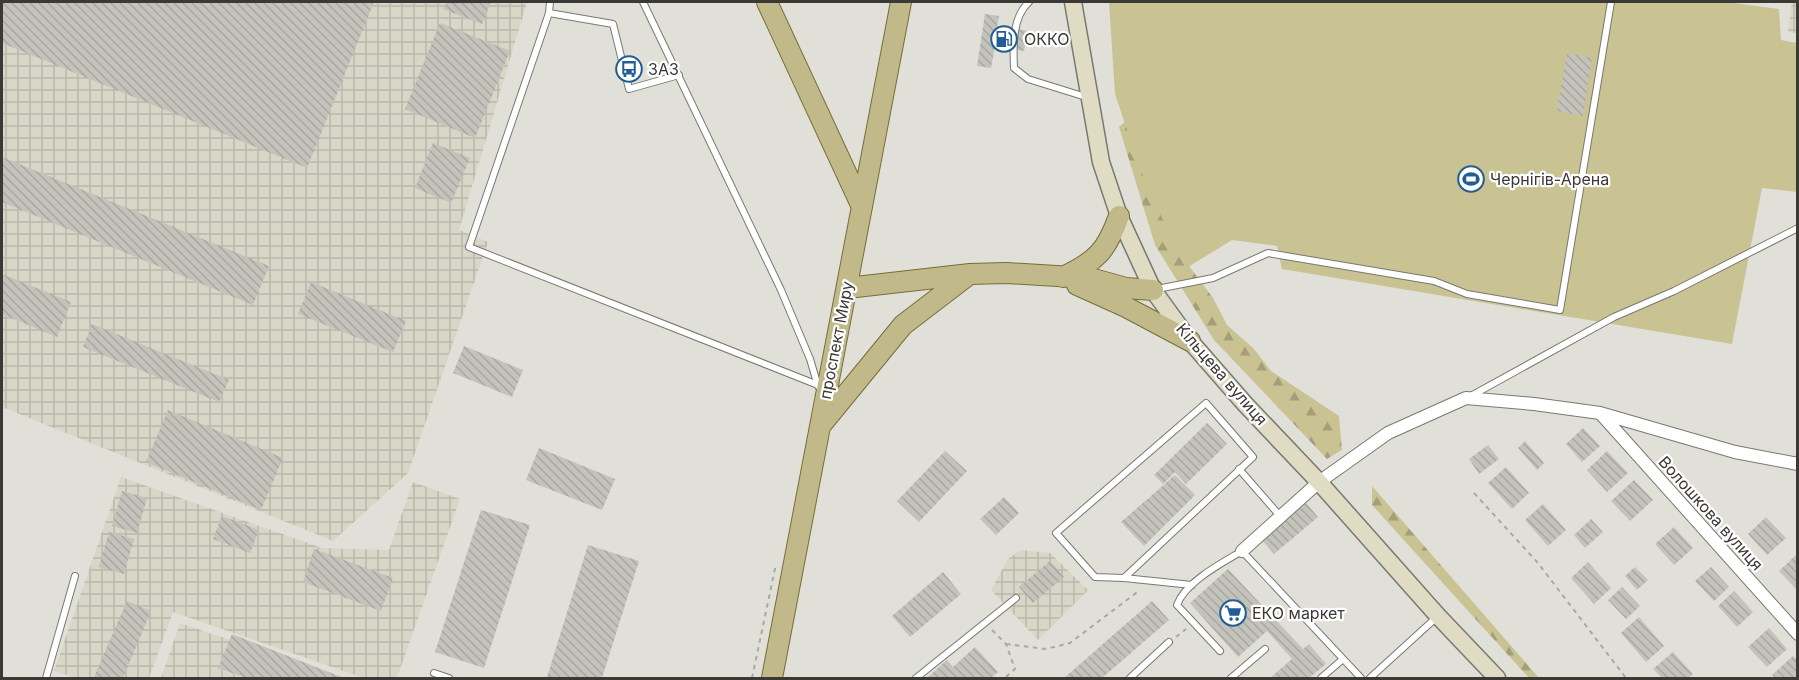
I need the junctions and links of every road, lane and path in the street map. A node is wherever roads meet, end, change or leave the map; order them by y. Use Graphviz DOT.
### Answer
graph roads {
  1 [pos="550,2"];
  2 [pos="643,2"];
  3 [pos="767,2"];
  4 [pos="901,2"];
  5 [pos="1029,2"];
  6 [pos="1073,2"];
  7 [pos="1611,2"];
  8 [pos="549,13"];
  9 [pos="679,75"];
  10 [pos="1089,97"];
  11 [pos="862,207"];
  12 [pos="1119,216"];
  13 [pos="1797,228"];
  14 [pos="970,274"];
  15 [pos="1061,278"];
  16 [pos="846,288"];
  17 [pos="1153,290"];
  18 [pos="1190,341"];
  19 [pos="818,385"];
  20 [pos="1466,398"];
  21 [pos="1600,413"];
  22 [pos="820,427"];
  23 [pos="1797,464"];
  24 [pos="1239,469"];
  25 [pos="1319,482"];
  26 [pos="1474,494"];
  27 [pos="1281,517"];
  28 [pos="1242,551"];
  29 [pos="75,576"];
  30 [pos="1124,578"];
  31 [pos="1192,585"];
  32 [pos="1142,588"];
  33 [pos="1016,598"];
  34 [pos="1438,616"];
  35 [pos="1193,622"];
  36 [pos="986,623"];
  37 [pos="1797,634"];
  38 [pos="1169,642"];
  39 [pos="1006,644"];
  40 [pos="1265,649"];
  41 [pos="1220,651"];
  42 [pos="1343,659"];
  43 [pos="434,673"];
  44 [pos="46,678"];
  45 [pos="449,678"];
  46 [pos="772,678"];
  47 [pos="916,678"];
  48 [pos="1005,678"];
  49 [pos="1130,678"];
  50 [pos="1231,678"];
  51 [pos="1321,678"];
  52 [pos="1361,678"];
  53 [pos="1370,678"];
  54 [pos="1497,678"];
  55 [pos="1626,678"];
  1 -- 8 [label="lane"];
  2 -- 9 [label="lane"];
  3 -- 11 [label="main road"];
  4 -- 11 [label="main road, проспект Миру"];
  5 -- 10 [label="lane"];
  6 -- 10 [label="main road, Кільцева вулиця"];
  7 -- 17 [label="lane"];
  8 -- 9 [label="lane"];
  8 -- 19 [label="lane"];
  9 -- 19 [label="lane"];
  10 -- 12 [label="main road, Кільцева вулиця"];
  11 -- 16 [label="main road, проспект Миру"];
  12 -- 15 [label="main road"];
  12 -- 17 [label="main road, Кільцева вулиця"];
  13 -- 20 [label="lane"];
  14 -- 15 [label="main road"];
  14 -- 16 [label="main road"];
  14 -- 22 [label="main road"];
  15 -- 17 [label="main road"];
  15 -- 18 [label="main road"];
  16 -- 22 [label="main road, проспект Миру"];
  17 -- 18 [label="main road, Кільцева вулиця"];
  18 -- 25 [label="main road, Кільцева вулиця"];
  19 -- 22 [label="lane"];
  20 -- 21 [label="street"];
  20 -- 25 [label="street"];
  21 -- 23 [label="street"];
  21 -- 37 [label="street, Волошкова вулиця"];
  22 -- 46 [label="main road, проспект Миру"];
  24 -- 27 [label="lane"];
  24 -- 30 [label="lane"];
  24 -- 30 [label="lane"];
  25 -- 27 [label="street"];
  25 -- 34 [label="main road, Кільцева вулиця"];
  26 -- 55 [label="path"];
  27 -- 28 [label="street"];
  28 -- 31 [label="lane"];
  28 -- 42 [label="lane"];
  29 -- 44 [label="lane"];
  30 -- 31 [label="lane"];
  31 -- 35 [label="lane"];
  32 -- 39 [label="path"];
  33 -- 36 [label="lane"];
  34 -- 53 [label="lane"];
  34 -- 54 [label="main road, Кільцева вулиця"];
  35 -- 38 [label="path"];
  35 -- 41 [label="lane"];
  36 -- 39 [label="path"];
  36 -- 47 [label="lane"];
  38 -- 49 [label="lane"];
  39 -- 48 [label="path"];
  40 -- 50 [label="lane"];
  42 -- 51 [label="lane"];
  42 -- 52 [label="lane"];
  43 -- 45 [label="lane"];
}
